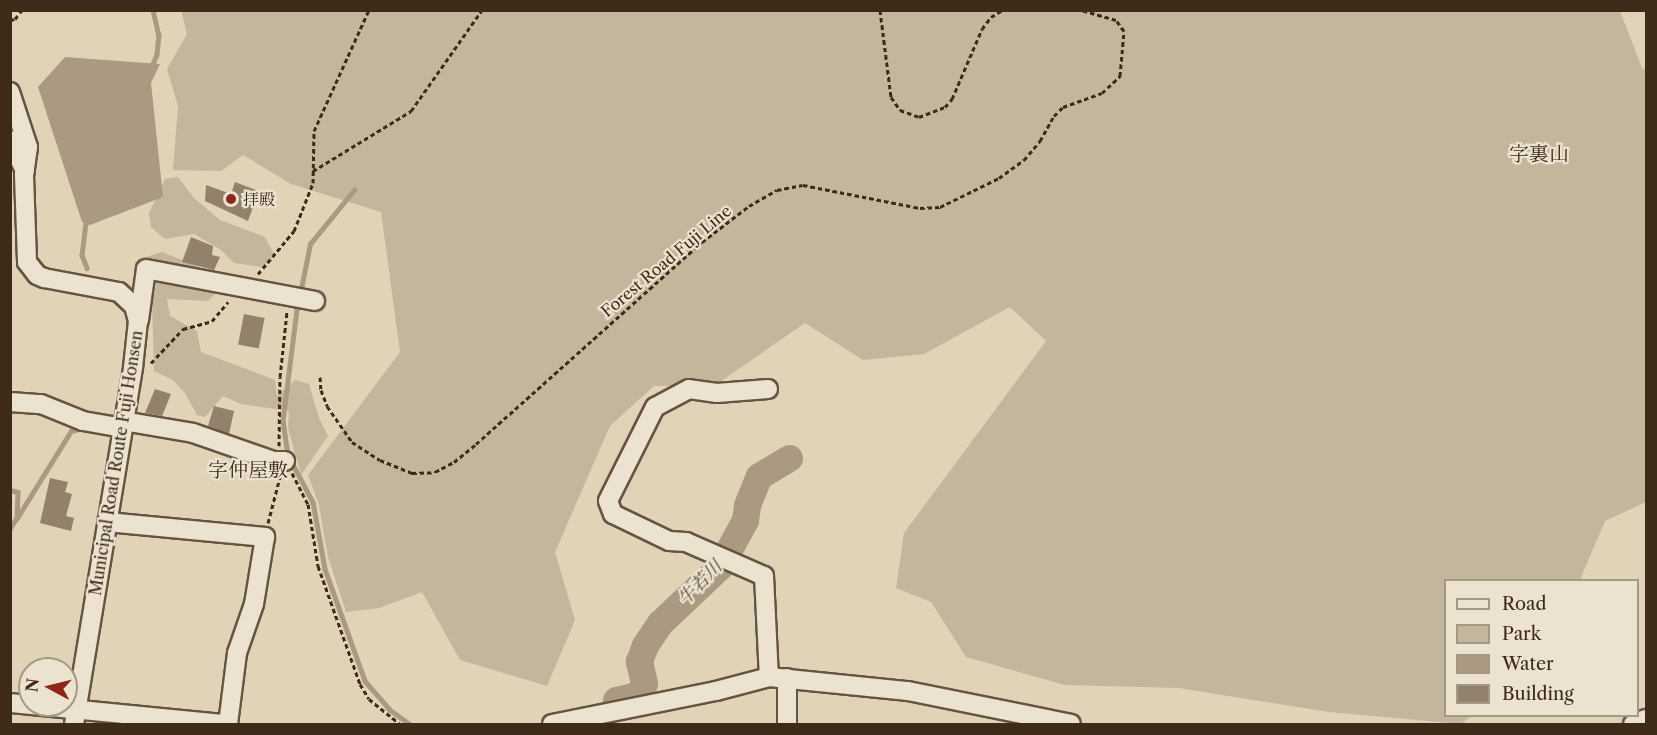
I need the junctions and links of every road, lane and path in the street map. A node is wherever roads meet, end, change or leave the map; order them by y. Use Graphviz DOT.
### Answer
graph roads {
  1 [pos="22,10"];
  2 [pos="369,10"];
  3 [pos="482,10"];
  4 [pos="880,10"];
  5 [pos="1002,10"];
  6 [pos="1080,10"];
  7 [pos="10,20"];
  8 [pos="10,92"];
  9 [pos="10,140"];
  10 [pos="20,171"];
  11 [pos="313,171"];
  12 [pos="243,289"];
  13 [pos="298,301"];
  14 [pos="138,327"];
  15 [pos="133,368"];
  16 [pos="320,377"];
  17 [pos="768,389"];
  18 [pos="10,402"];
  19 [pos="123,424"];
  20 [pos="285,461"];
  21 [pos="107,522"];
  22 [pos="265,537"];
  23 [pos="778,678"];
  24 [pos="10,703"];
  25 [pos="75,718"];
  26 [pos="1647,719"];
  27 [pos="226,724"];
  28 [pos="400,724"];
  29 [pos="552,724"];
  30 [pos="787,724"];
  31 [pos="1062,724"];
  32 [pos="1633,724"];
  1 -- 7 [label="path"];
  2 -- 11 [label="path"];
  3 -- 11 [label="path"];
  4 -- 5 [label="path"];
  6 -- 16 [label="path, Forest Road Fuji Line"];
  8 -- 10 [label="street, Municipal Road Route Fuji Honsen"];
  9 -- 10 [label="street, Municipal Road Route Fuji Honsen"];
  10 -- 14 [label="street, Municipal Road Route Fuji Honsen"];
  11 -- 12 [label="path"];
  12 -- 13 [label="street"];
  12 -- 14 [label="street"];
  12 -- 15 [label="path"];
  13 -- 20 [label="path"];
  14 -- 15 [label="street, Municipal Road Route Fuji Honsen"];
  15 -- 19 [label="street, Municipal Road Route Fuji Honsen"];
  17 -- 23 [label="street"];
  18 -- 19 [label="street"];
  19 -- 20 [label="street"];
  19 -- 21 [label="street, Municipal Road Route Fuji Honsen"];
  20 -- 22 [label="path"];
  20 -- 28 [label="path"];
  21 -- 22 [label="street"];
  21 -- 25 [label="street, Municipal Road Route Fuji Honsen"];
  22 -- 27 [label="street"];
  23 -- 29 [label="street"];
  23 -- 30 [label="street"];
  23 -- 31 [label="street"];
  24 -- 25 [label="street"];
  25 -- 27 [label="street"];
  26 -- 32 [label="street"];
}
